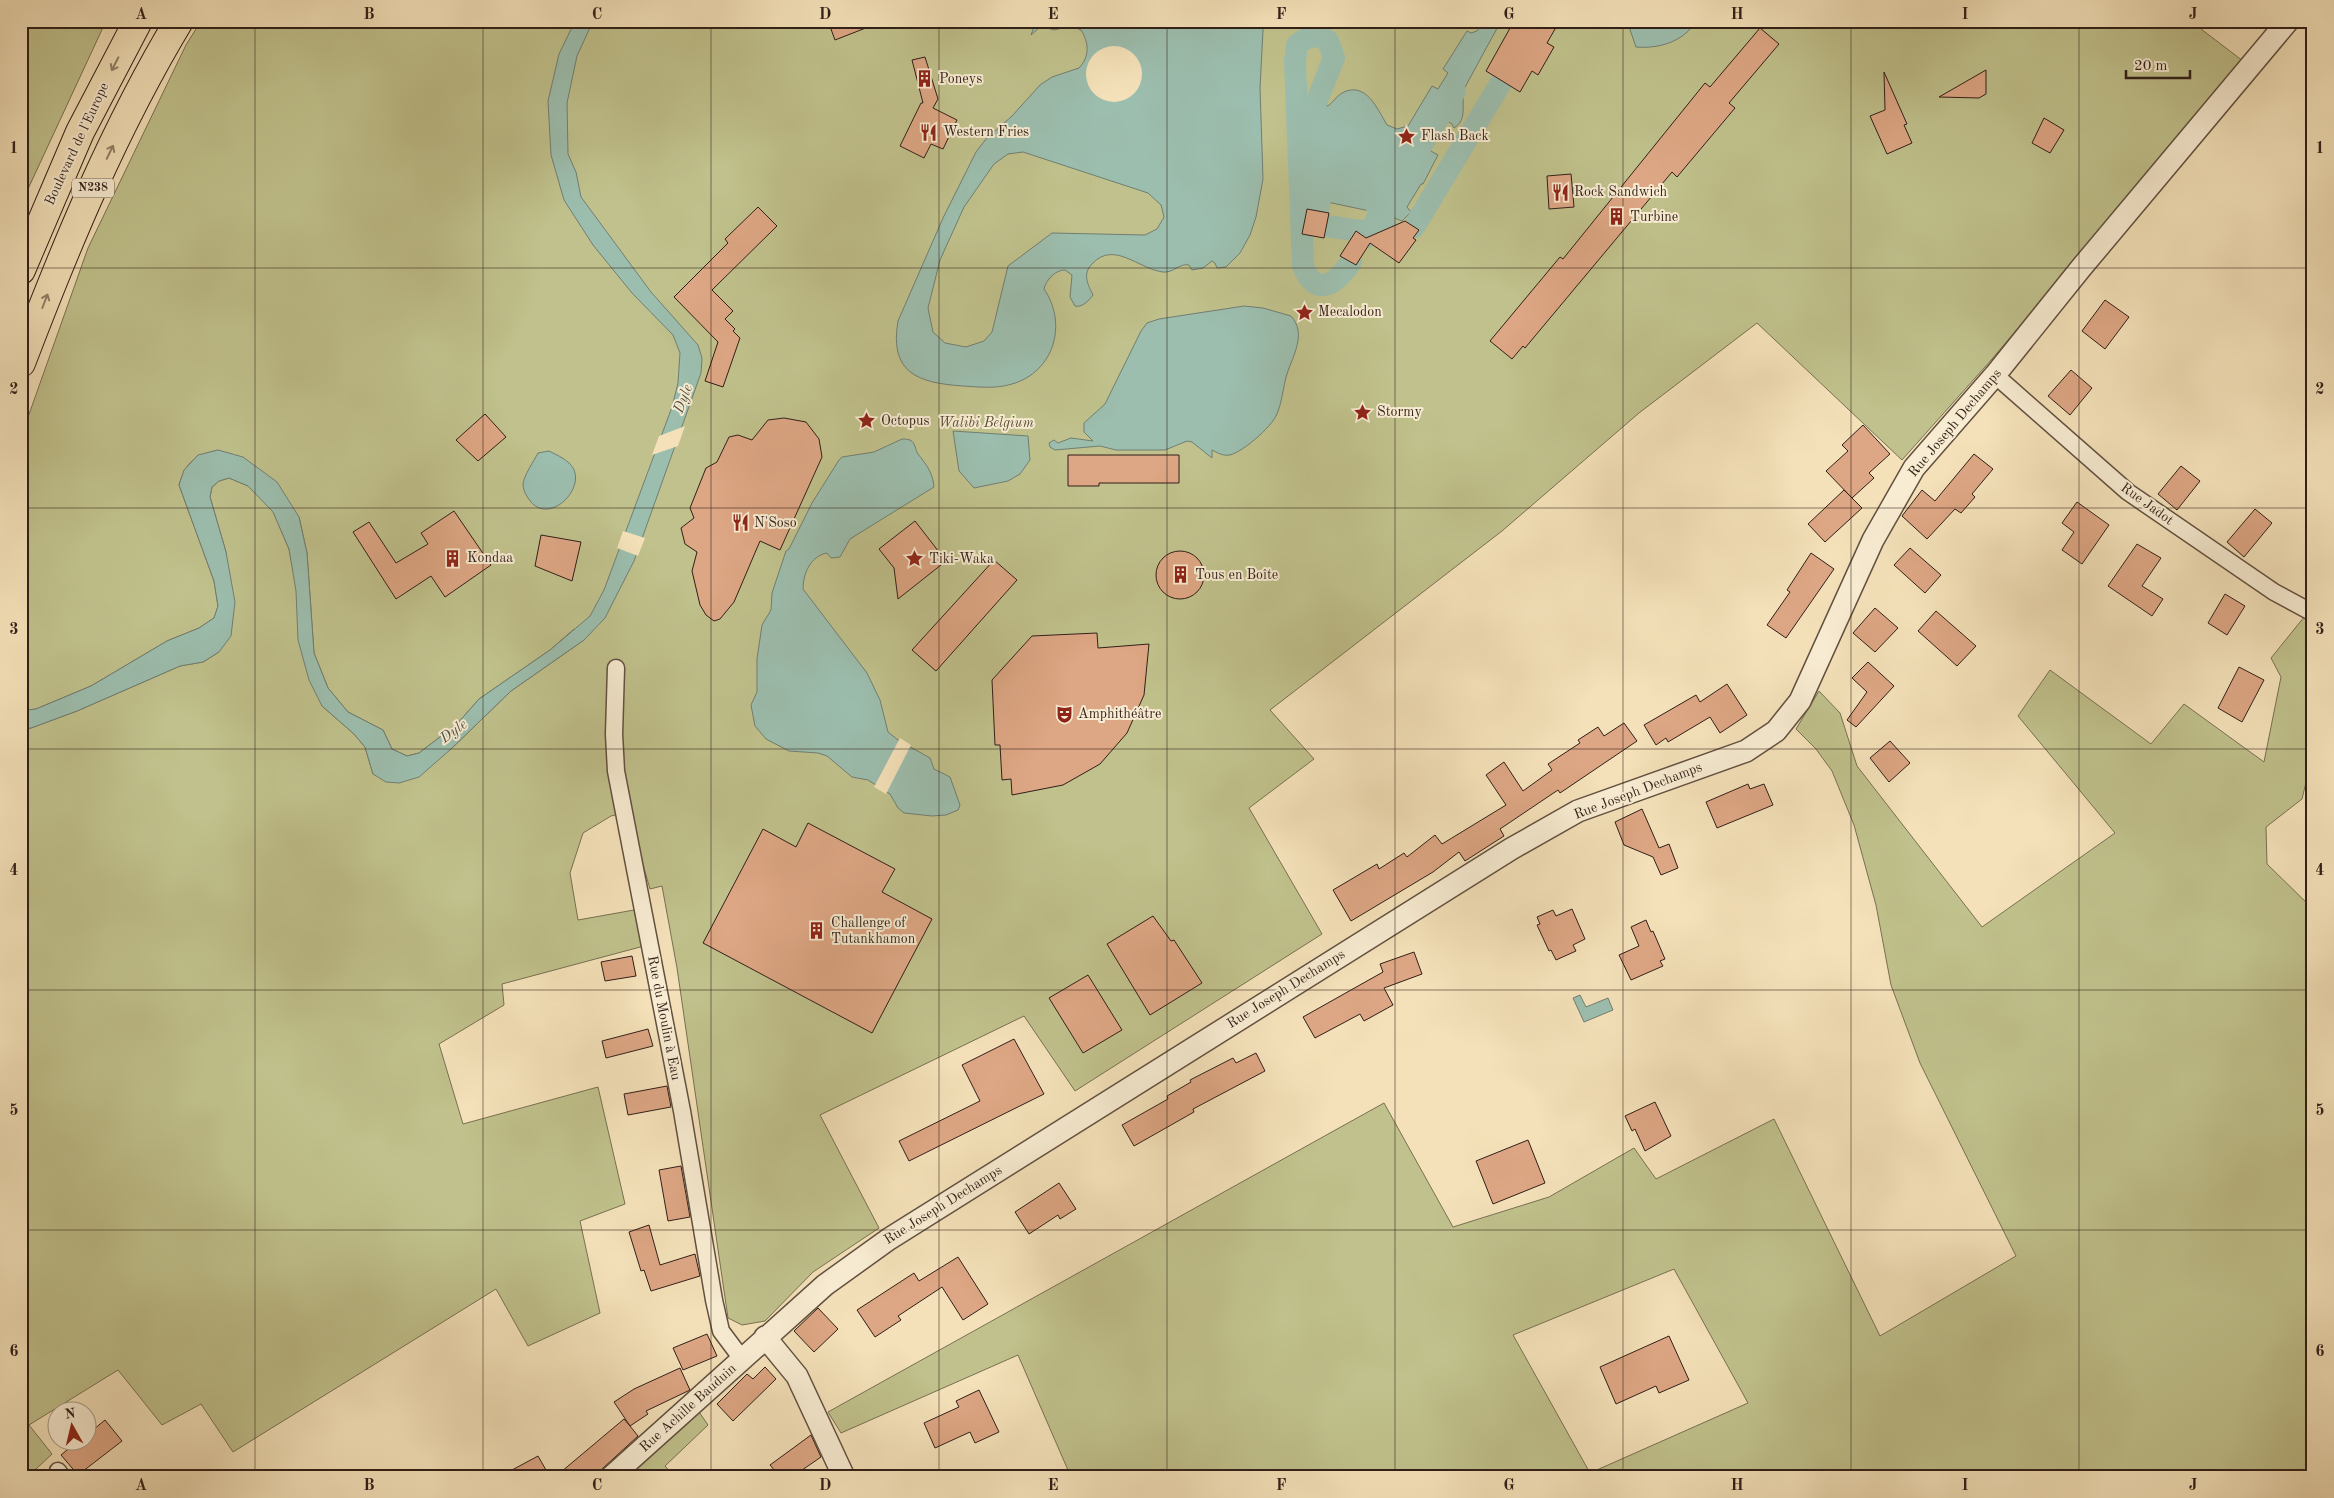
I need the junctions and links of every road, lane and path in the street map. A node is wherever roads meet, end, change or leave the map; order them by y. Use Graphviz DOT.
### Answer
graph roads {
  1 [pos="138,21"];
  2 [pos="179,21"];
  3 [pos="2288,21"];
  4 [pos="21,270"];
  5 [pos="21,363"];
  6 [pos="1995,375"];
  7 [pos="2313,613"];
  8 [pos="616,668"];
  9 [pos="765,1337"];
  10 [pos="742,1359"];
  11 [pos="611,1477"];
  12 [pos="844,1477"];
  1 -- 4 [label="highway, Boulevard de l'Europe / N238, one-way"];
  5 -- 2 [label="highway, N238, one-way"];
  3 -- 6 [label="street, Rue Joseph Dechamps"];
  6 -- 7 [label="street, Rue Jadot"];
  6 -- 9 [label="street, Rue Joseph Dechamps"];
  8 -- 10 [label="street, Rue du Moulin à Eau"];
  9 -- 10 [label="street, Rue Achille Bauduin"];
  9 -- 12 [label="street"];
  10 -- 11 [label="street, Rue Achille Bauduin"];
}
